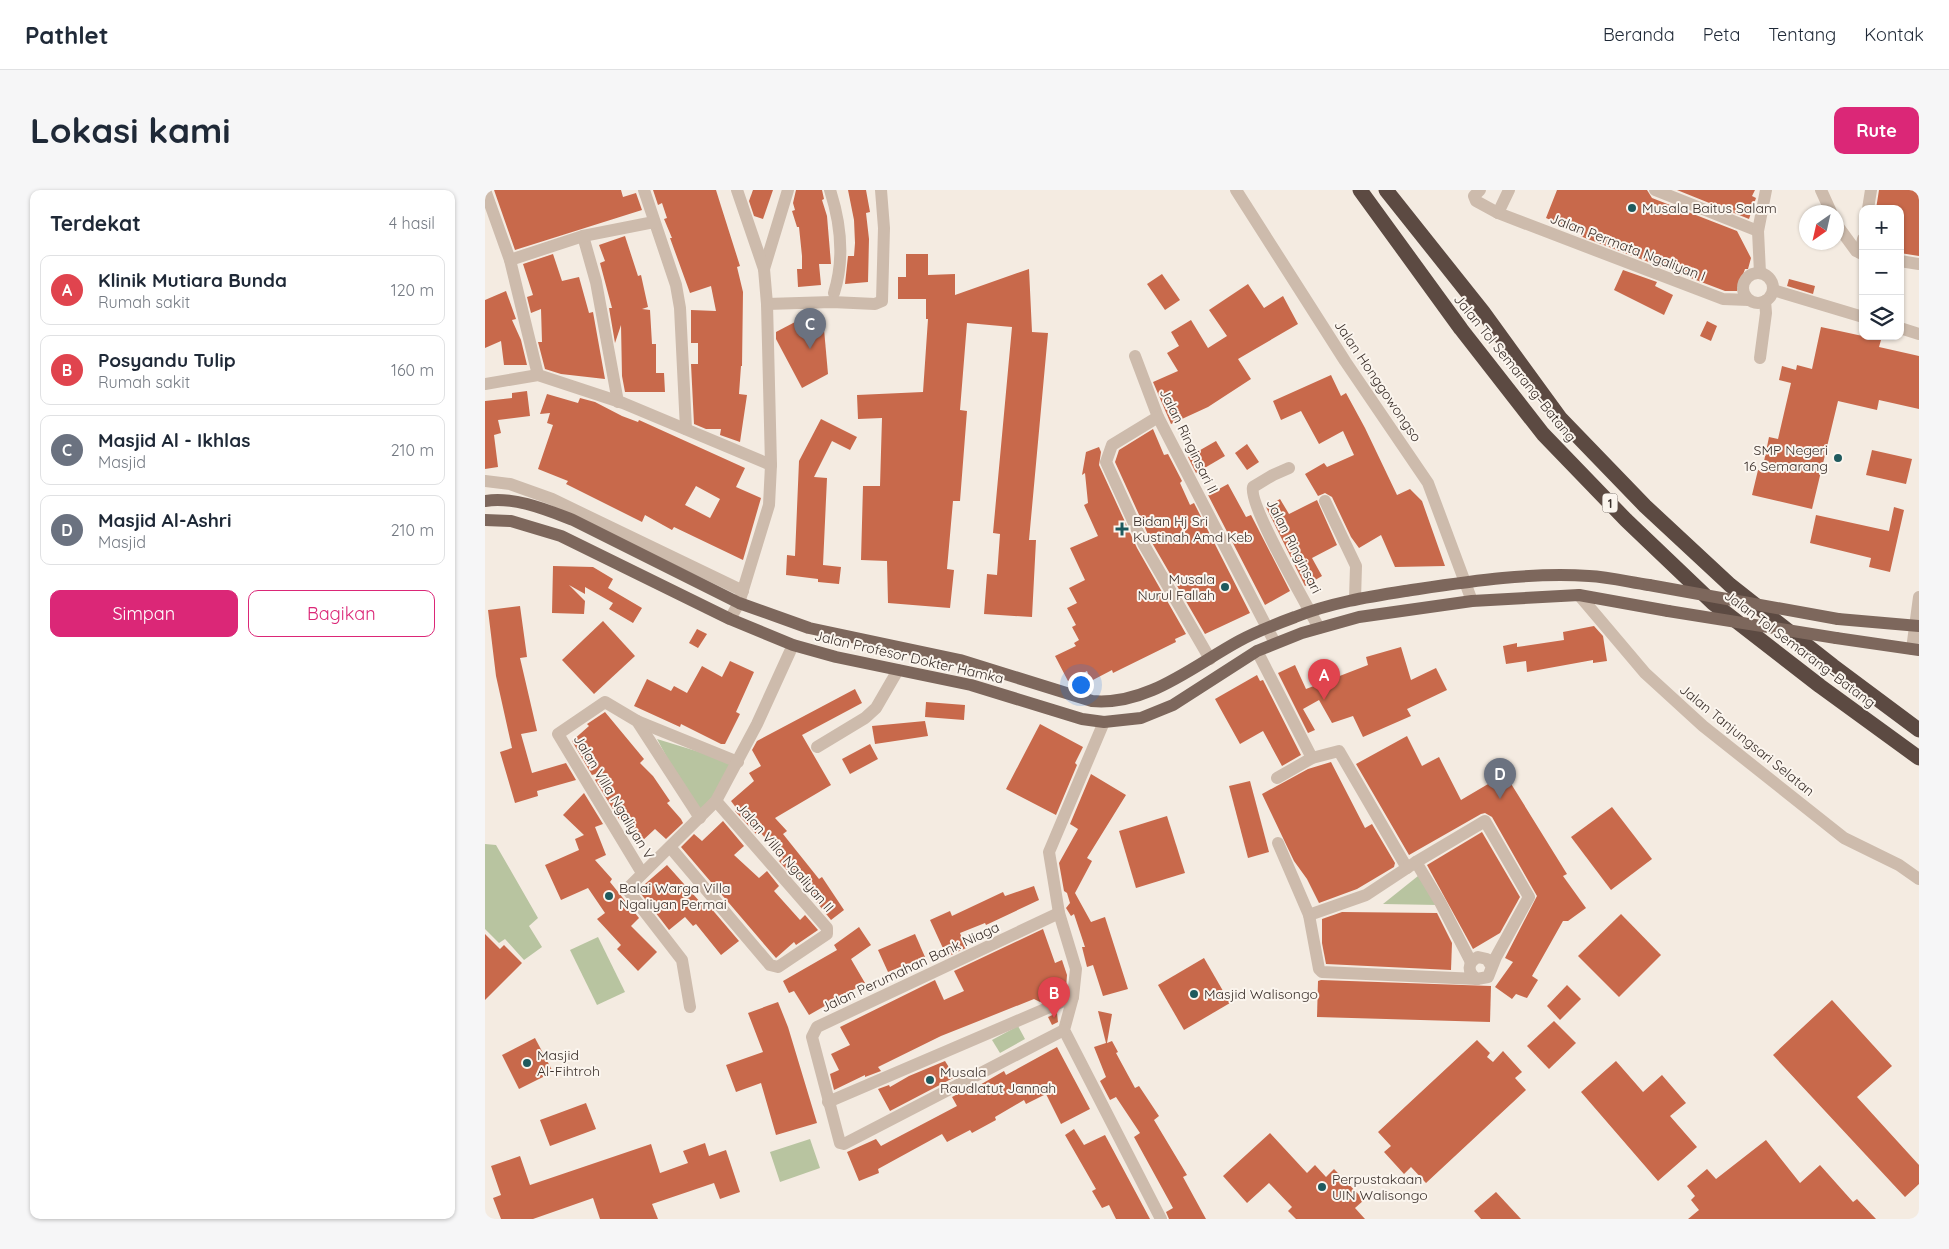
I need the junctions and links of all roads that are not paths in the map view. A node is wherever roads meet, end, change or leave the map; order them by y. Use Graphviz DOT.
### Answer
graph roads {
  1 [pos="485,190"];
  2 [pos="644,190"];
  3 [pos="737,190"];
  4 [pos="788,190"];
  5 [pos="830,190"];
  6 [pos="881,190"];
  7 [pos="1236,190"];
  8 [pos="1360,190"];
  9 [pos="1386,190"];
  10 [pos="1480,190"];
  11 [pos="1509,190"];
  12 [pos="1655,190"];
  13 [pos="1766,190"];
  14 [pos="1821,190"];
  15 [pos="1871,190"];
  16 [pos="1828,205"];
  17 [pos="1869,205"];
  18 [pos="1498,213"];
  19 [pos="654,222"];
  20 [pos="1758,231"];
  21 [pos="1844,233"];
  22 [pos="583,236"];
  23 [pos="1859,252"];
  24 [pos="510,260"];
  25 [pos="1904,262"];
  26 [pos="1919,264"];
  27 [pos="764,269"];
  28 [pos="1761,273"];
  29 [pos="1773,290"];
  30 [pos="834,293"];
  31 [pos="1749,300"];
  32 [pos="1765,301"];
  33 [pos="767,304"];
  34 [pos="1859,316"];
  35 [pos="1904,329"];
  36 [pos="1919,334"];
  37 [pos="1135,356"];
  38 [pos="1760,358"];
  39 [pos="538,375"];
  40 [pos="485,384"];
  41 [pos="618,402"];
  42 [pos="1158,417"];
  43 [pos="687,429"];
  44 [pos="771,465"];
  45 [pos="1289,468"];
  46 [pos="485,481"];
  47 [pos="1325,501"];
  48 [pos="485,502"];
  49 [pos="485,520"];
  50 [pos="1465,581"];
  51 [pos="1579,595"];
  52 [pos="741,597"];
  53 [pos="1919,597"];
  54 [pos="1355,599"];
  55 [pos="1472,601"];
  56 [pos="1310,611"];
  57 [pos="730,619"];
  58 [pos="1917,625"];
  59 [pos="1267,628"];
  60 [pos="1319,628"];
  61 [pos="857,640"];
  62 [pos="1275,643"];
  63 [pos="793,645"];
  64 [pos="1915,650"];
  65 [pos="1257,651"];
  66 [pos="1210,658"];
  67 [pos="855,661"];
  68 [pos="898,670"];
  69 [pos="1161,686"];
  70 [pos="1146,693"];
  71 [pos="1173,706"];
  72 [pos="1159,711"];
  73 [pos="637,721"];
  74 [pos="1104,722"];
  75 [pos="1919,730"];
  76 [pos="817,747"];
  77 [pos="1312,758"];
  78 [pos="1919,758"];
  79 [pos="738,762"];
  80 [pos="1277,778"];
  81 [pos="716,801"];
  82 [pos="699,818"];
  83 [pos="1278,843"];
  84 [pos="670,848"];
  85 [pos="1411,865"];
  86 [pos="642,873"];
  87 [pos="1919,879"];
  88 [pos="1059,913"];
  89 [pos="1309,915"];
  90 [pos="1471,962"];
  91 [pos="1492,966"];
  92 [pos="1477,979"];
  93 [pos="1073,997"];
  94 [pos="690,1007"];
  95 [pos="1064,1030"];
  96 [pos="828,1102"];
  97 [pos="1161,1219"];
  1 -- 24 [label="street"];
  2 -- 19 [label="street"];
  3 -- 27 [label="street"];
  4 -- 27 [label="street"];
  5 -- 30 [label="street"];
  6 -- 33 [label="street"];
  7 -- 50 [label="street, Jalan Honggowongso"];
  8 -- 78 [label="highway, Jalan Tol Semarang–Batang / 1"];
  9 -- 75 [label="highway, Jalan Tol Semarang–Batang / 1"];
  10 -- 18 [label="street, Jalan Permata Ngaliyan I"];
  11 -- 18 [label="street"];
  12 -- 20 [label="street"];
  13 -- 20 [label="street"];
  14 -- 16 [label="street"];
  15 -- 17 [label="street"];
  18 -- 31 [label="street, Jalan Permata Ngaliyan I"];
  19 -- 22 [label="street"];
  19 -- 43 [label="street"];
  20 -- 28 [label="street"];
  21 -- 23 [label="street"];
  22 -- 24 [label="street"];
  22 -- 41 [label="street"];
  24 -- 39 [label="street"];
  25 -- 26 [label="street"];
  27 -- 33 [label="street"];
  28 -- 29 [label="street"];
  28 -- 31 [label="street"];
  29 -- 32 [label="street"];
  29 -- 34 [label="street"];
  31 -- 32 [label="street"];
  32 -- 38 [label="street"];
  33 -- 44 [label="street"];
  35 -- 36 [label="street"];
  37 -- 42 [label="street, Jalan Ringinsari II"];
  39 -- 40 [label="street"];
  39 -- 41 [label="street"];
  41 -- 43 [label="street"];
  42 -- 59 [label="street, Jalan Ringinsari II"];
  42 -- 66 [label="street"];
  43 -- 44 [label="street"];
  44 -- 52 [label="street"];
  45 -- 56 [label="street, Jalan Ringinsari"];
  46 -- 52 [label="street"];
  47 -- 54 [label="street"];
  48 -- 52 [label="main road, Jalan Profesor Dokter Hamka"];
  49 -- 57 [label="main road, Jalan Profesor Dokter Hamka"];
  50 -- 54 [label="main road, Jalan Profesor Dokter Hamka"];
  50 -- 55 [label="street, Jalan Honggowongso"];
  50 -- 58 [label="main road, Jalan Profesor Dokter Hamka, bridge"];
  51 -- 55 [label="main road, Jalan Profesor Dokter Hamka"];
  51 -- 64 [label="main road, Jalan Profesor Dokter Hamka, bridge"];
  51 -- 87 [label="street, Jalan Tanjungsari Selatan"];
  52 -- 57 [label="street"];
  52 -- 61 [label="main road, Jalan Profesor Dokter Hamka"];
  53 -- 58 [label="street"];
  54 -- 56 [label="main road, Jalan Profesor Dokter Hamka"];
  55 -- 60 [label="main road, Jalan Profesor Dokter Hamka"];
  56 -- 59 [label="main road, Jalan Profesor Dokter Hamka"];
  56 -- 60 [label="street, Jalan Ringinsari"];
  57 -- 63 [label="main road, Jalan Profesor Dokter Hamka"];
  58 -- 64 [label="street"];
  59 -- 62 [label="street, Jalan Ringinsari II"];
  59 -- 66 [label="main road, Jalan Profesor Dokter Hamka"];
  60 -- 62 [label="main road, Jalan Profesor Dokter Hamka"];
  61 -- 67 [label="main road"];
  61 -- 70 [label="main road, Jalan Profesor Dokter Hamka"];
  62 -- 65 [label="main road, Jalan Profesor Dokter Hamka"];
  63 -- 67 [label="main road, Jalan Profesor Dokter Hamka"];
  63 -- 79 [label="street"];
  65 -- 71 [label="main road, Jalan Profesor Dokter Hamka"];
  65 -- 77 [label="street"];
  66 -- 69 [label="main road, Jalan Profesor Dokter Hamka"];
  67 -- 68 [label="main road, Jalan Profesor Dokter Hamka"];
  68 -- 74 [label="main road, Jalan Profesor Dokter Hamka"];
  68 -- 76 [label="street"];
  69 -- 70 [label="main road, Jalan Profesor Dokter Hamka"];
  69 -- 71 [label="main road"];
  70 -- 72 [label="main road"];
  71 -- 72 [label="main road, Jalan Profesor Dokter Hamka"];
  72 -- 74 [label="main road, Jalan Profesor Dokter Hamka"];
  73 -- 79 [label="street"];
  73 -- 82 [label="street"];
  73 -- 86 [label="street, Jalan Villa Ngaliyan V"];
  74 -- 88 [label="street"];
  77 -- 80 [label="street"];
  77 -- 85 [label="street"];
  79 -- 81 [label="street"];
  81 -- 82 [label="street"];
  81 -- 84 [label="street, Jalan Villa Ngaliyan II"];
  82 -- 84 [label="street"];
  83 -- 89 [label="street"];
  84 -- 86 [label="street"];
  85 -- 89 [label="street"];
  85 -- 90 [label="street"];
  85 -- 91 [label="street"];
  86 -- 94 [label="street"];
  88 -- 93 [label="street"];
  88 -- 96 [label="street, Jalan Perumahan Bank Niaga"];
  89 -- 92 [label="street"];
  90 -- 91 [label="street"];
  90 -- 92 [label="street"];
  91 -- 92 [label="street"];
  93 -- 95 [label="street"];
  93 -- 96 [label="street"];
  95 -- 96 [label="street, Jalan Perumahan Bank Niaga"];
  95 -- 97 [label="street"];
}
